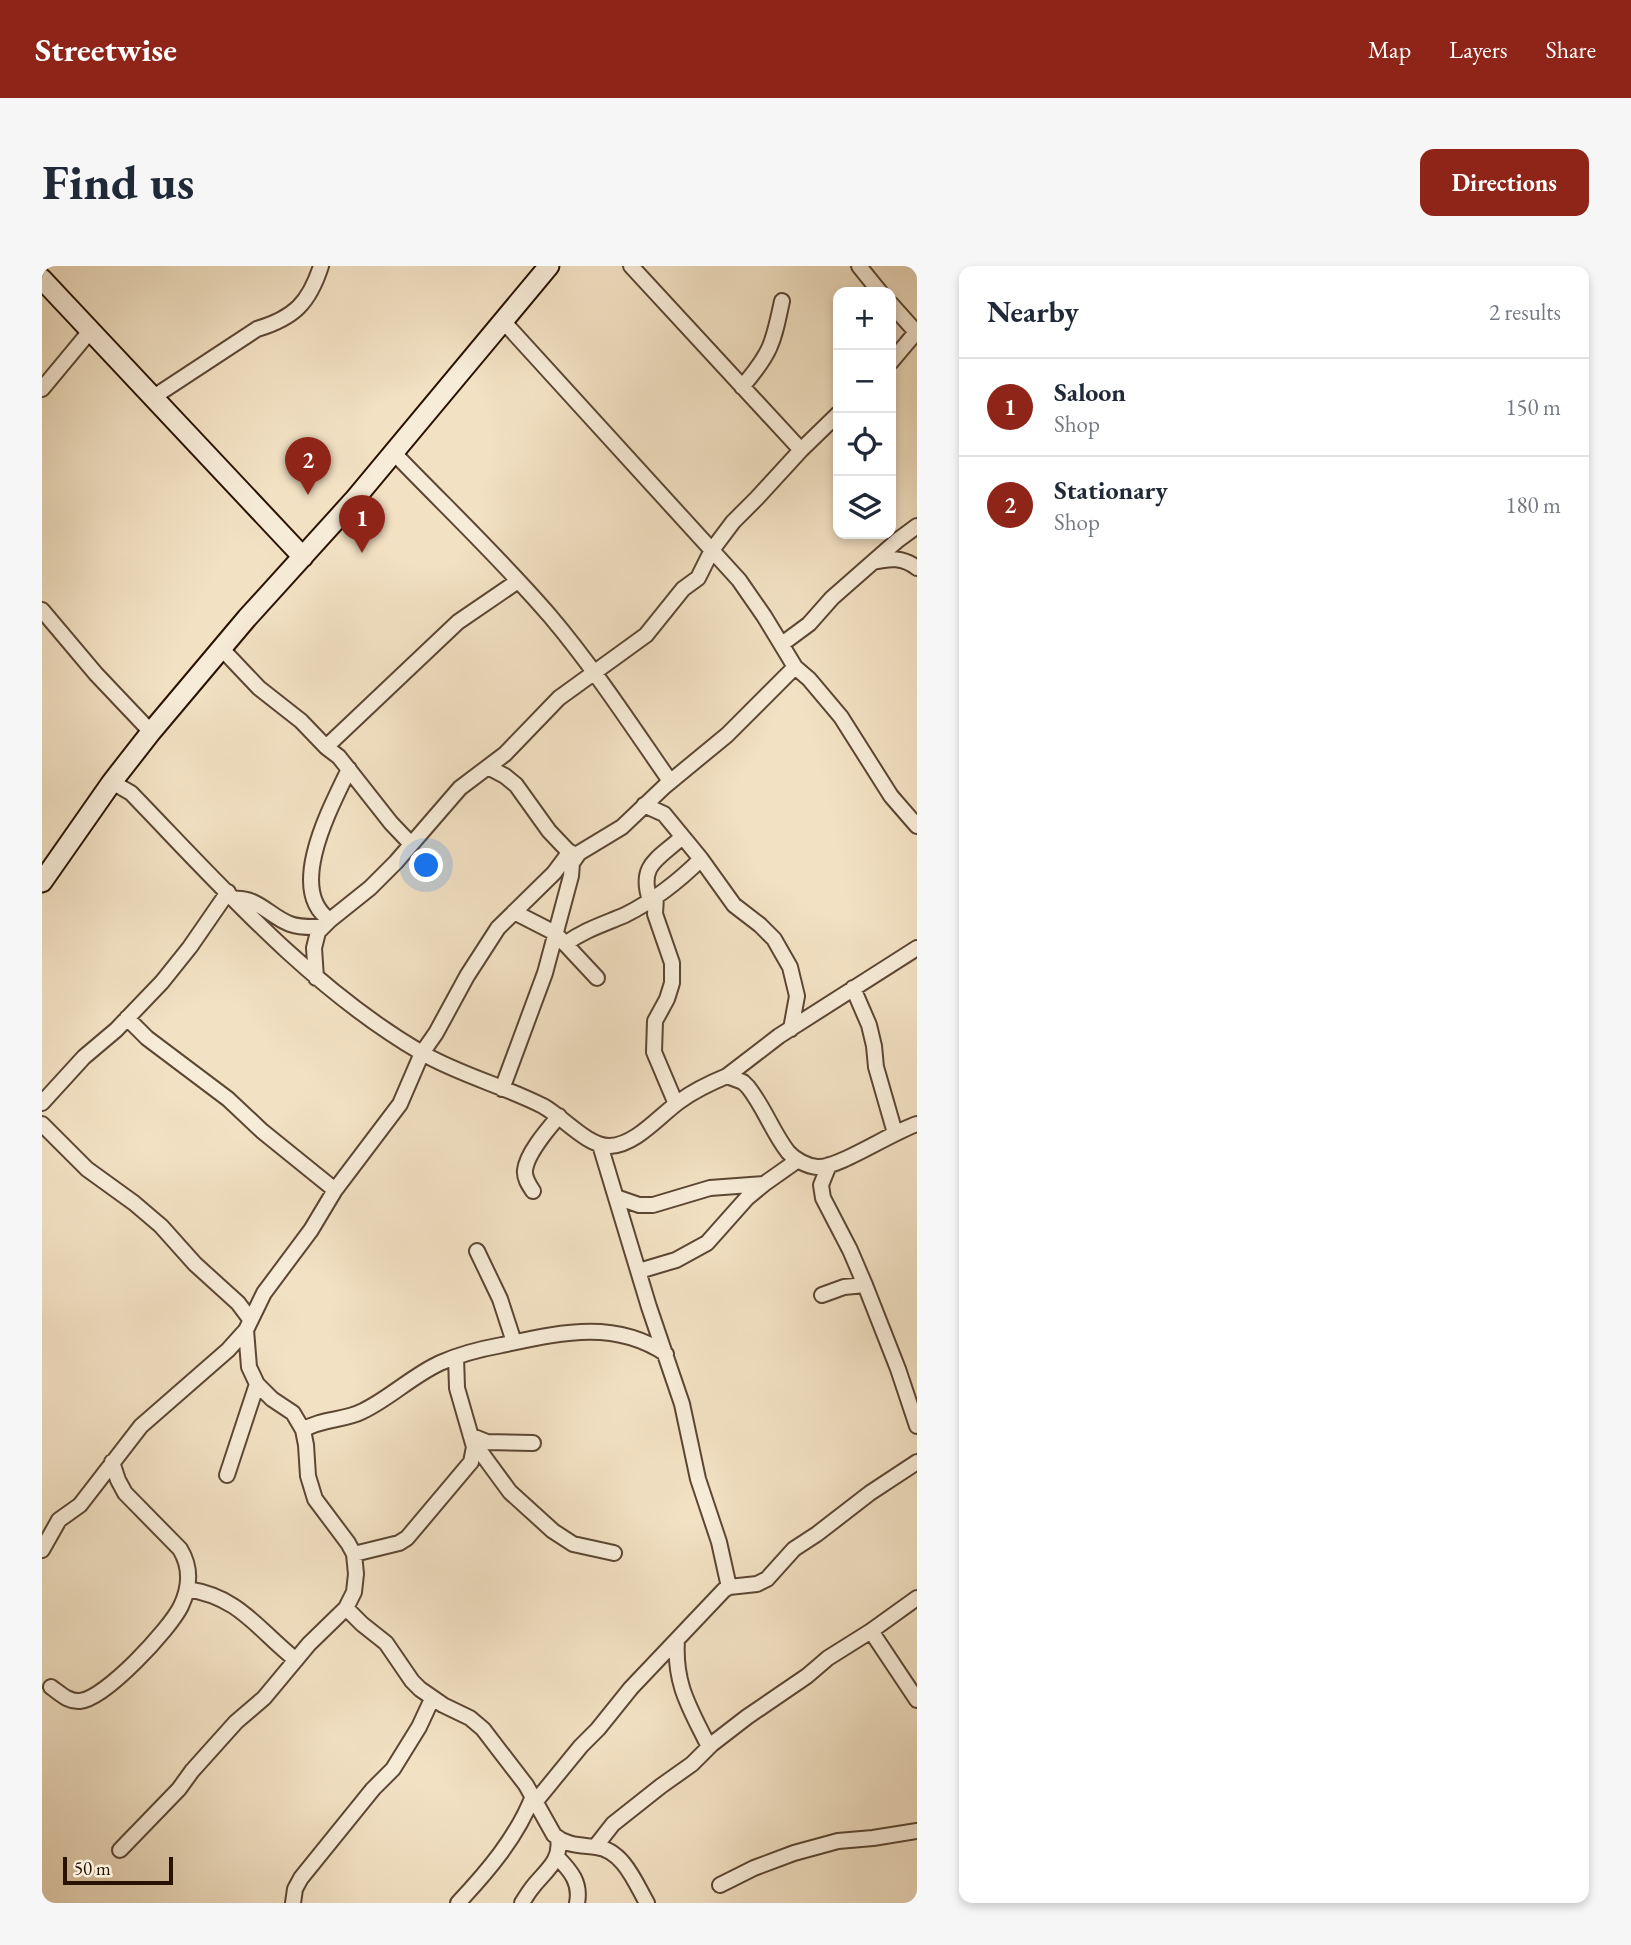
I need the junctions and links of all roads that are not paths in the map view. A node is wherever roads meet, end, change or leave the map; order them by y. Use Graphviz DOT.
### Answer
graph roads {
  1 [pos="321,266"];
  2 [pos="550,266"];
  3 [pos="631,266"];
  4 [pos="859,266"];
  5 [pos="42,279"];
  6 [pos="876,287"];
  7 [pos="782,301"];
  8 [pos="896,309"];
  9 [pos="503,321"];
  10 [pos="91,330"];
  11 [pos="917,331"];
  12 [pos="896,356"];
  13 [pos="742,387"];
  14 [pos="42,389"];
  15 [pos="152,398"];
  16 [pos="833,419"];
  17 [pos="801,450"];
  18 [pos="394,453"];
  19 [pos="917,526"];
  20 [pos="712,550"];
  21 [pos="303,557"];
  22 [pos="873,562"];
  23 [pos="917,568"];
  24 [pos="518,581"];
  25 [pos="42,610"];
  26 [pos="782,644"];
  27 [pos="221,648"];
  28 [pos="795,667"];
  29 [pos="593,672"];
  30 [pos="151,732"];
  31 [pos="326,747"];
  32 [pos="488,766"];
  33 [pos="348,769"];
  34 [pos="112,782"];
  35 [pos="668,783"];
  36 [pos="645,805"];
  37 [pos="664,814"];
  38 [pos="917,826"];
  39 [pos="682,837"];
  40 [pos="411,845"];
  41 [pos="573,853"];
  42 [pos="701,859"];
  43 [pos="42,882"];
  44 [pos="231,896"];
  45 [pos="653,898"];
  46 [pos="514,912"];
  47 [pos="327,924"];
  48 [pos="560,939"];
  49 [pos="917,948"];
  50 [pos="316,978"];
  51 [pos="597,978"];
  52 [pos="853,988"];
  53 [pos="796,992"];
  54 [pos="832,1002"];
  55 [pos="127,1018"];
  56 [pos="791,1029"];
  57 [pos="422,1053"];
  58 [pos="727,1076"];
  59 [pos="502,1089"];
  60 [pos="42,1103"];
  61 [pos="676,1104"];
  62 [pos="559,1116"];
  63 [pos="42,1124"];
  64 [pos="915,1124"];
  65 [pos="895,1133"];
  66 [pos="600,1145"];
  67 [pos="798,1160"];
  68 [pos="829,1165"];
  69 [pos="764,1184"];
  70 [pos="335,1190"];
  71 [pos="533,1191"];
  72 [pos="616,1197"];
  73 [pos="477,1251"];
  74 [pos="639,1271"];
  75 [pos="865,1285"];
  76 [pos="822,1295"];
  77 [pos="248,1325"];
  78 [pos="514,1342"];
  79 [pos="666,1354"];
  80 [pos="456,1357"];
  81 [pos="257,1384"];
  82 [pos="917,1426"];
  83 [pos="303,1430"];
  84 [pos="473,1440"];
  85 [pos="533,1443"];
  86 [pos="112,1462"];
  87 [pos="917,1462"];
  88 [pos="227,1475"];
  89 [pos="42,1550"];
  90 [pos="614,1553"];
  91 [pos="354,1554"];
  92 [pos="729,1587"];
  93 [pos="187,1589"];
  94 [pos="917,1598"];
  95 [pos="346,1608"];
  96 [pos="871,1631"];
  97 [pos="677,1640"];
  98 [pos="296,1660"];
  99 [pos="51,1687"];
  100 [pos="432,1699"];
  101 [pos="917,1700"];
  102 [pos="709,1747"];
  103 [pos="535,1798"];
  104 [pos="917,1831"];
  105 [pos="558,1839"];
  106 [pos="595,1847"];
  107 [pos="120,1850"];
  108 [pos="557,1857"];
  109 [pos="720,1885"];
  110 [pos="293,1903"];
  111 [pos="458,1903"];
  112 [pos="522,1903"];
  113 [pos="577,1903"];
  114 [pos="647,1903"];
  1 -- 15 [label="street"];
  2 -- 9 [label="street"];
  3 -- 13 [label="street"];
  4 -- 6 [label="street"];
  5 -- 10 [label="street"];
  7 -- 13 [label="street"];
  8 -- 11 [label="street"];
  9 -- 18 [label="street"];
  9 -- 20 [label="street"];
  10 -- 14 [label="street"];
  10 -- 15 [label="street"];
  11 -- 12 [label="street"];
  13 -- 17 [label="street"];
  15 -- 21 [label="street"];
  16 -- 17 [label="street"];
  17 -- 20 [label="street"];
  18 -- 21 [label="street"];
  18 -- 24 [label="street"];
  19 -- 22 [label="street"];
  20 -- 26 [label="street"];
  20 -- 29 [label="street"];
  21 -- 27 [label="street"];
  22 -- 23 [label="street"];
  22 -- 26 [label="street"];
  24 -- 29 [label="street"];
  24 -- 31 [label="street"];
  25 -- 30 [label="street"];
  26 -- 28 [label="street"];
  27 -- 30 [label="street"];
  27 -- 31 [label="street"];
  28 -- 35 [label="street"];
  28 -- 38 [label="street"];
  29 -- 32 [label="street"];
  29 -- 35 [label="street"];
  30 -- 34 [label="street"];
  31 -- 33 [label="street"];
  32 -- 40 [label="street"];
  32 -- 41 [label="street"];
  33 -- 40 [label="street"];
  33 -- 47 [label="street"];
  34 -- 43 [label="street"];
  34 -- 44 [label="street"];
  35 -- 36 [label="street"];
  35 -- 37 [label="street"];
  36 -- 37 [label="street"];
  36 -- 41 [label="street"];
  37 -- 39 [label="street"];
  39 -- 42 [label="street"];
  39 -- 45 [label="street"];
  40 -- 47 [label="street"];
  41 -- 46 [label="street"];
  41 -- 48 [label="street"];
  42 -- 45 [label="street"];
  42 -- 53 [label="street"];
  44 -- 47 [label="street"];
  44 -- 50 [label="street"];
  44 -- 55 [label="street"];
  45 -- 48 [label="street"];
  45 -- 61 [label="street"];
  46 -- 48 [label="street"];
  46 -- 57 [label="street"];
  47 -- 50 [label="street"];
  48 -- 51 [label="street"];
  48 -- 59 [label="street"];
  49 -- 52 [label="street"];
  50 -- 57 [label="street"];
  52 -- 54 [label="street"];
  52 -- 65 [label="street"];
  53 -- 54 [label="street"];
  53 -- 56 [label="street"];
  54 -- 56 [label="street"];
  55 -- 60 [label="street"];
  55 -- 70 [label="street"];
  56 -- 58 [label="street"];
  57 -- 59 [label="street"];
  57 -- 70 [label="street"];
  58 -- 61 [label="street"];
  58 -- 67 [label="street"];
  59 -- 62 [label="street"];
  61 -- 66 [label="street"];
  62 -- 66 [label="street"];
  62 -- 71 [label="street"];
  63 -- 77 [label="street"];
  64 -- 65 [label="street"];
  65 -- 68 [label="street"];
  66 -- 72 [label="street"];
  67 -- 68 [label="street"];
  67 -- 69 [label="street"];
  68 -- 75 [label="street"];
  69 -- 72 [label="street"];
  69 -- 74 [label="street"];
  70 -- 77 [label="street"];
  72 -- 74 [label="street"];
  73 -- 78 [label="street"];
  74 -- 79 [label="street"];
  75 -- 76 [label="street"];
  75 -- 82 [label="street"];
  77 -- 81 [label="street"];
  77 -- 86 [label="street"];
  78 -- 79 [label="street"];
  78 -- 80 [label="street"];
  79 -- 92 [label="street"];
  80 -- 83 [label="street"];
  80 -- 84 [label="street"];
  81 -- 83 [label="street"];
  81 -- 88 [label="street"];
  83 -- 91 [label="street"];
  84 -- 85 [label="street"];
  84 -- 90 [label="street"];
  84 -- 91 [label="street"];
  86 -- 89 [label="street"];
  86 -- 93 [label="street"];
  87 -- 92 [label="street"];
  91 -- 95 [label="street"];
  92 -- 97 [label="street"];
  93 -- 98 [label="street"];
  93 -- 99 [label="street"];
  94 -- 96 [label="street"];
  95 -- 98 [label="street"];
  95 -- 100 [label="street"];
  96 -- 101 [label="street"];
  96 -- 102 [label="street"];
  97 -- 102 [label="street"];
  97 -- 103 [label="street"];
  98 -- 107 [label="street"];
  100 -- 103 [label="street"];
  100 -- 110 [label="street"];
  102 -- 106 [label="street"];
  103 -- 105 [label="street"];
  103 -- 111 [label="street"];
  104 -- 109 [label="street"];
  105 -- 106 [label="street"];
  105 -- 108 [label="street"];
  106 -- 114 [label="street"];
  108 -- 112 [label="street"];
  108 -- 113 [label="street"];
}
